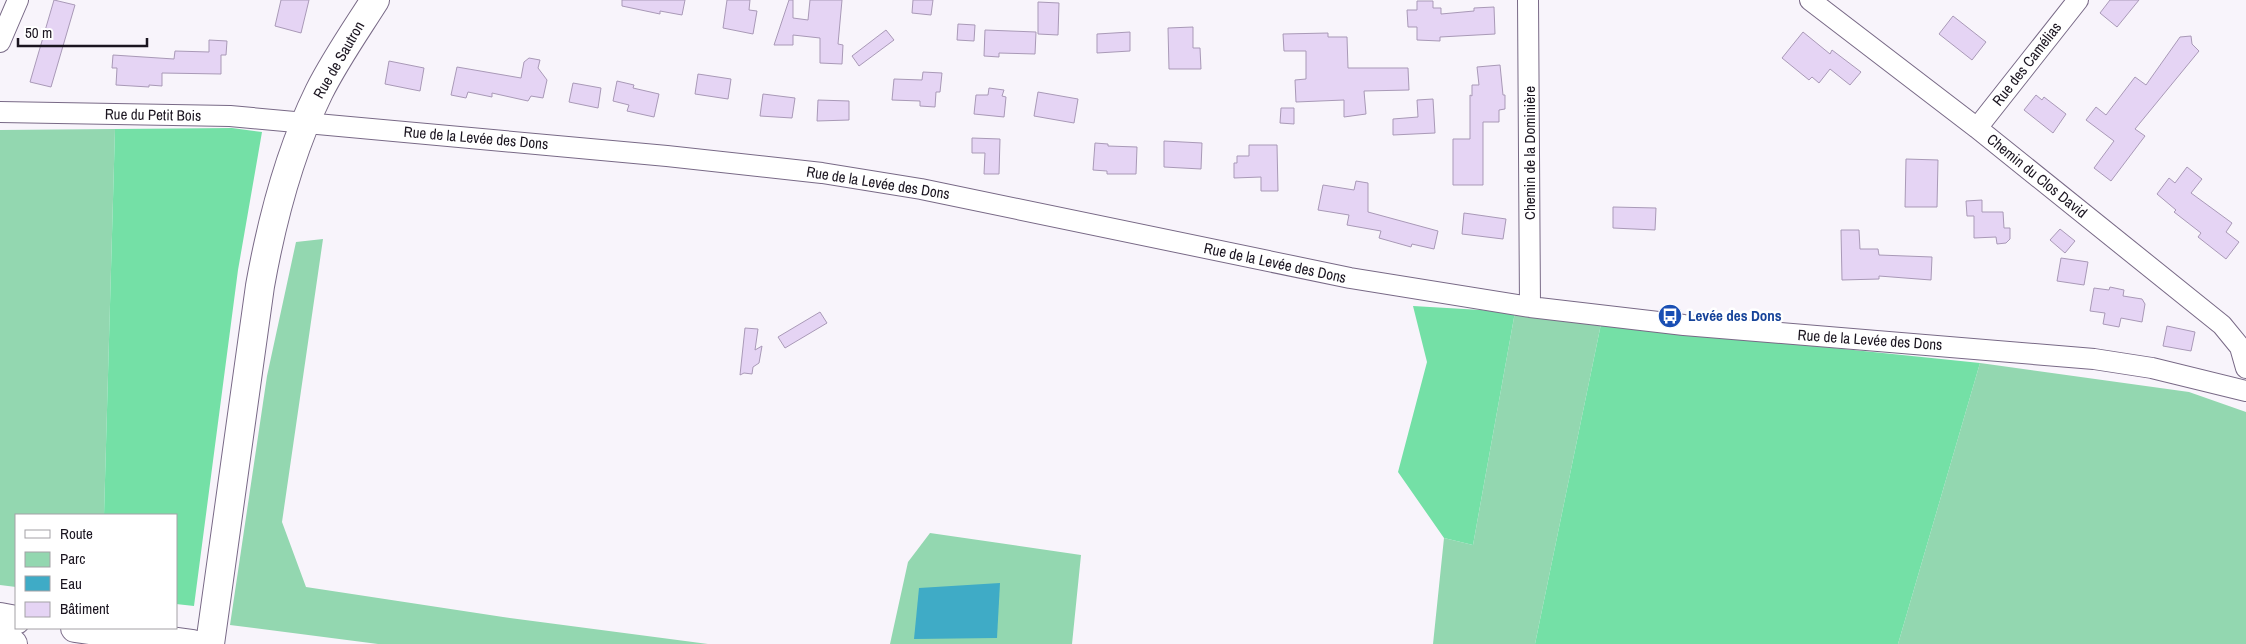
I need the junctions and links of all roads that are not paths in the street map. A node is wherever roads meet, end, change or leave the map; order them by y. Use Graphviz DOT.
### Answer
graph roads {
  1 [pos="18,0"];
  2 [pos="375,0"];
  3 [pos="1528,0"];
  4 [pos="1810,0"];
  5 [pos="2078,0"];
  6 [pos="0,42"];
  7 [pos="0,112"];
  8 [pos="306,122"];
  9 [pos="1977,128"];
  10 [pos="1530,307"];
  11 [pos="2246,368"];
  12 [pos="2245,387"];
  13 [pos="0,617"];
  14 [pos="15,620"];
  15 [pos="82,629"];
  16 [pos="0,642"];
  17 [pos="13,644"];
  18 [pos="193,644"];
  19 [pos="210,644"];
  1 -- 6 [label="street"];
  2 -- 8 [label="main road, Rue de Sautron"];
  3 -- 10 [label="street, Chemin de la Dominière"];
  4 -- 9 [label="street, Chemin du Clos David"];
  5 -- 9 [label="street, Rue des Camélias"];
  7 -- 8 [label="street, Rue du Petit Bois"];
  8 -- 10 [label="street, Rue de la Levée des Dons"];
  8 -- 19 [label="main road, Rue de Sautron"];
  9 -- 11 [label="street, Chemin du Clos David"];
  10 -- 12 [label="street, Rue de la Levée des Dons"];
  13 -- 14 [label="main road"];
  15 -- 18 [label="main road"];
  16 -- 17 [label="main road"];
}
